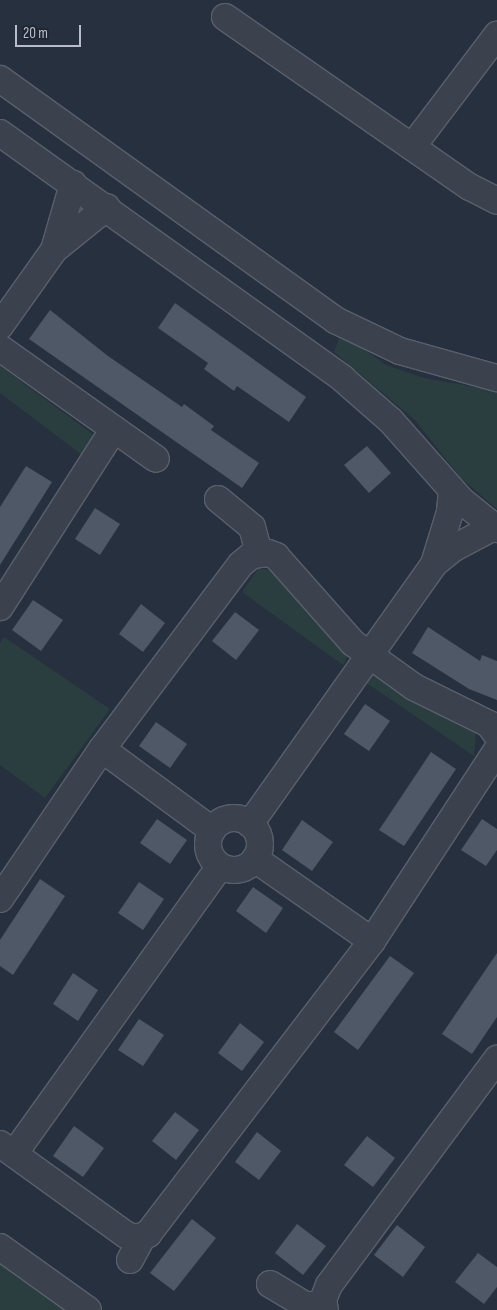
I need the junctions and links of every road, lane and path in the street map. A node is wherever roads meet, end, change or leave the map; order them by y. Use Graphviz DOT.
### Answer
graph roads {
  1 [pos="226,17"];
  2 [pos="497,34"];
  3 [pos="0,79"];
  4 [pos="0,132"];
  5 [pos="412,147"];
  6 [pos="73,184"];
  7 [pos="497,201"];
  8 [pos="107,208"];
  9 [pos="54,250"];
  10 [pos="335,320"];
  11 [pos="0,326"];
  12 [pos="0,348"];
  13 [pos="310,353"];
  14 [pos="497,378"];
  15 [pos="114,429"];
  16 [pos="156,459"];
  17 [pos="452,491"];
  18 [pos="218,499"];
  19 [pos="496,528"];
  20 [pos="260,553"];
  21 [pos="434,564"];
  22 [pos="0,607"];
  23 [pos="370,656"];
  24 [pos="496,736"];
  25 [pos="102,749"];
  26 [pos="250,824"];
  27 [pos="212,830"];
  28 [pos="255,859"];
  29 [pos="220,866"];
  30 [pos="0,899"];
  31 [pos="372,941"];
  32 [pos="497,1059"];
  33 [pos="7,1149"];
  34 [pos="0,1247"];
  35 [pos="270,1284"];
  36 [pos="324,1308"];
  37 [pos="88,1310"];
  1 -- 5 [label="street"];
  2 -- 5 [label="street"];
  3 -- 10 [label="street"];
  4 -- 6 [label="street"];
  5 -- 7 [label="street"];
  6 -- 8 [label="street"];
  6 -- 9 [label="street"];
  8 -- 9 [label="street"];
  8 -- 13 [label="street"];
  9 -- 11 [label="street"];
  10 -- 13 [label="street"];
  10 -- 14 [label="street"];
  12 -- 15 [label="street"];
  13 -- 17 [label="street"];
  15 -- 16 [label="street"];
  15 -- 22 [label="street"];
  17 -- 19 [label="street"];
  17 -- 21 [label="street"];
  18 -- 20 [label="street"];
  19 -- 21 [label="street"];
  20 -- 23 [label="street"];
  20 -- 25 [label="street"];
  21 -- 23 [label="street"];
  23 -- 24 [label="street"];
  23 -- 26 [label="street"];
  24 -- 31 [label="street"];
  25 -- 27 [label="street"];
  25 -- 30 [label="street"];
  26 -- 27 [label="street"];
  26 -- 28 [label="street"];
  27 -- 29 [label="street"];
  28 -- 29 [label="street"];
  28 -- 31 [label="street"];
  29 -- 33 [label="street"];
  31 -- 33 [label="street"];
  32 -- 36 [label="street"];
  34 -- 37 [label="street"];
  35 -- 36 [label="street"];
}
